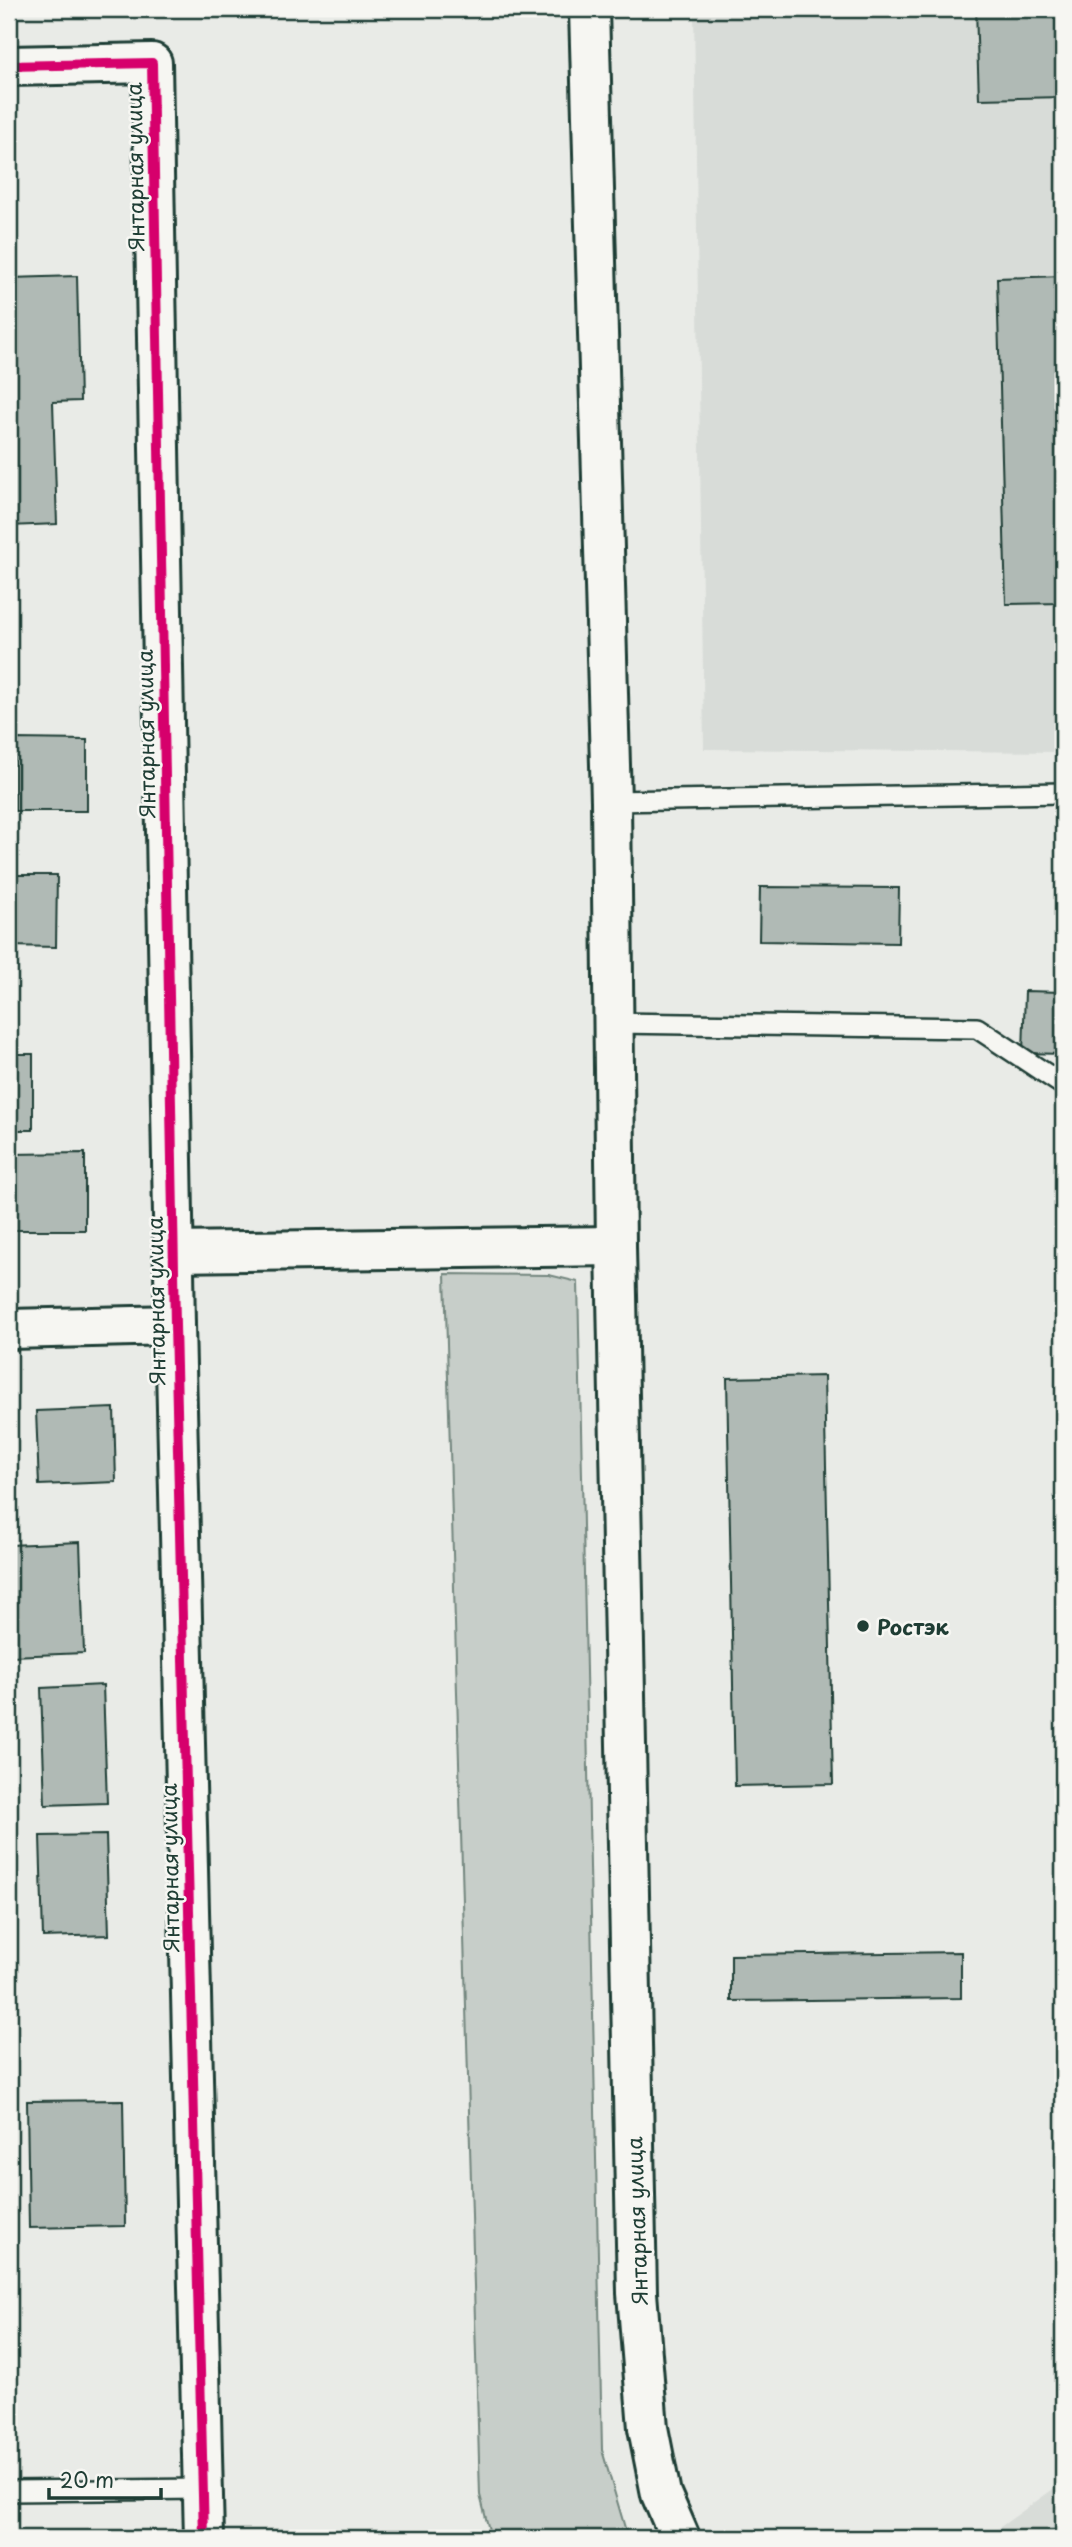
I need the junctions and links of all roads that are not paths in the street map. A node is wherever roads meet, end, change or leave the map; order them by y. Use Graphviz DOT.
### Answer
graph roads {
  1 [pos="589,9"];
  2 [pos="9,66"];
  3 [pos="1063,793"];
  4 [pos="611,801"];
  5 [pos="614,1023"];
  6 [pos="1063,1085"];
  7 [pos="616,1246"];
  8 [pos="173,1252"];
  9 [pos="175,1325"];
  10 [pos="9,1329"];
  11 [pos="203,2488"];
  12 [pos="9,2491"];
  13 [pos="204,2538"];
  14 [pos="680,2538"];
  1 -- 4 [label="street, Янтарная улица"];
  2 -- 8 [label="street, Янтарная улица"];
  3 -- 4 [label="lane"];
  4 -- 5 [label="street, Янтарная улица"];
  5 -- 6 [label="lane"];
  5 -- 7 [label="street, Янтарная улица"];
  7 -- 8 [label="street"];
  7 -- 14 [label="street, Янтарная улица"];
  8 -- 9 [label="street, Янтарная улица"];
  9 -- 10 [label="street"];
  9 -- 11 [label="street, Янтарная улица"];
  11 -- 12 [label="lane"];
  11 -- 13 [label="street, Янтарная улица"];
}
